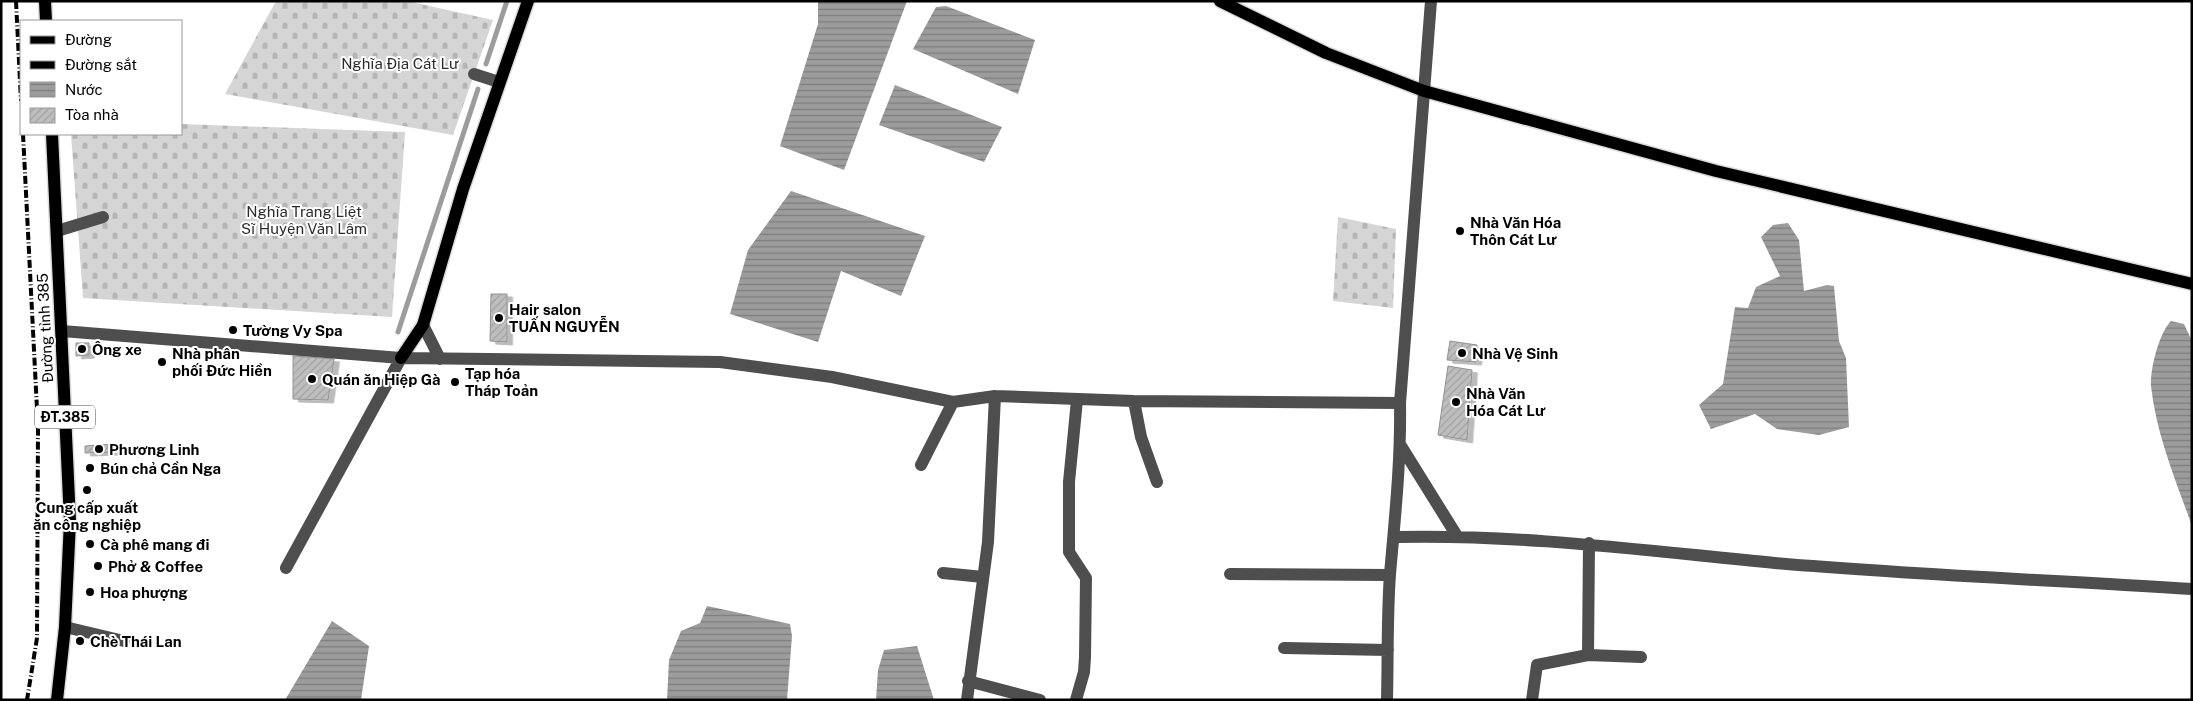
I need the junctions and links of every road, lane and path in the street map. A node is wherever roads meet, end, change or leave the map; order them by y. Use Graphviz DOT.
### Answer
graph roads {
  1 [pos="45,1"];
  2 [pos="528,1"];
  3 [pos="1220,1"];
  4 [pos="1431,1"];
  5 [pos="46,20"];
  6 [pos="474,74"];
  7 [pos="499,82"];
  8 [pos="1424,91"];
  9 [pos="52,135"];
  10 [pos="103,217"];
  11 [pos="57,231"];
  12 [pos="2192,284"];
  13 [pos="423,325"];
  14 [pos="62,331"];
  15 [pos="401,358"];
  16 [pos="440,359"];
  17 [pos="995,396"];
  18 [pos="1076,400"];
  19 [pos="1134,401"];
  20 [pos="953,402"];
  21 [pos="1400,404"];
  22 [pos="1401,446"];
  23 [pos="921,465"];
  24 [pos="1157,482"];
  25 [pos="1457,536"];
  26 [pos="1395,537"];
  27 [pos="1589,544"];
  28 [pos="286,568"];
  29 [pos="943,573"];
  30 [pos="1230,574"];
  31 [pos="1390,575"];
  32 [pos="983,577"];
  33 [pos="2192,589"];
  34 [pos="65,627"];
  35 [pos="124,641"];
  36 [pos="1284,648"];
  37 [pos="1388,650"];
  38 [pos="1588,655"];
  39 [pos="1641,657"];
  40 [pos="968,681"];
  41 [pos="57,700"];
  42 [pos="967,700"];
  43 [pos="1040,700"];
  44 [pos="1076,700"];
  45 [pos="1387,700"];
  46 [pos="1532,700"];
  1 -- 5 [label="main road"];
  2 -- 7 [label="main road"];
  3 -- 8 [label="main road"];
  4 -- 8 [label="street"];
  6 -- 7 [label="street"];
  7 -- 13 [label="main road"];
  8 -- 12 [label="main road"];
  8 -- 21 [label="street"];
  9 -- 11 [label="main road, Đường tỉnh 385 / ĐT.385"];
  10 -- 11 [label="street"];
  11 -- 14 [label="main road, Đường tỉnh 385 / ĐT.385"];
  13 -- 15 [label="main road"];
  13 -- 16 [label="street"];
  14 -- 15 [label="street"];
  14 -- 34 [label="main road, Đường tỉnh 385 / ĐT.385"];
  15 -- 16 [label="street"];
  15 -- 28 [label="street"];
  16 -- 20 [label="street"];
  17 -- 18 [label="street"];
  17 -- 20 [label="street"];
  17 -- 32 [label="street"];
  18 -- 19 [label="street"];
  18 -- 44 [label="street"];
  19 -- 21 [label="street"];
  19 -- 24 [label="street"];
  20 -- 23 [label="street"];
  21 -- 22 [label="street"];
  22 -- 25 [label="street"];
  22 -- 26 [label="street"];
  25 -- 26 [label="street"];
  25 -- 27 [label="street"];
  26 -- 31 [label="street"];
  27 -- 33 [label="street"];
  27 -- 38 [label="street"];
  29 -- 32 [label="street"];
  30 -- 31 [label="street"];
  31 -- 37 [label="street"];
  32 -- 40 [label="street"];
  34 -- 35 [label="street"];
  34 -- 41 [label="main road, Đường tỉnh 385 / ĐT.385"];
  36 -- 37 [label="street"];
  37 -- 45 [label="street"];
  38 -- 39 [label="street"];
  38 -- 46 [label="street"];
  40 -- 42 [label="street"];
  40 -- 43 [label="street"];
}
